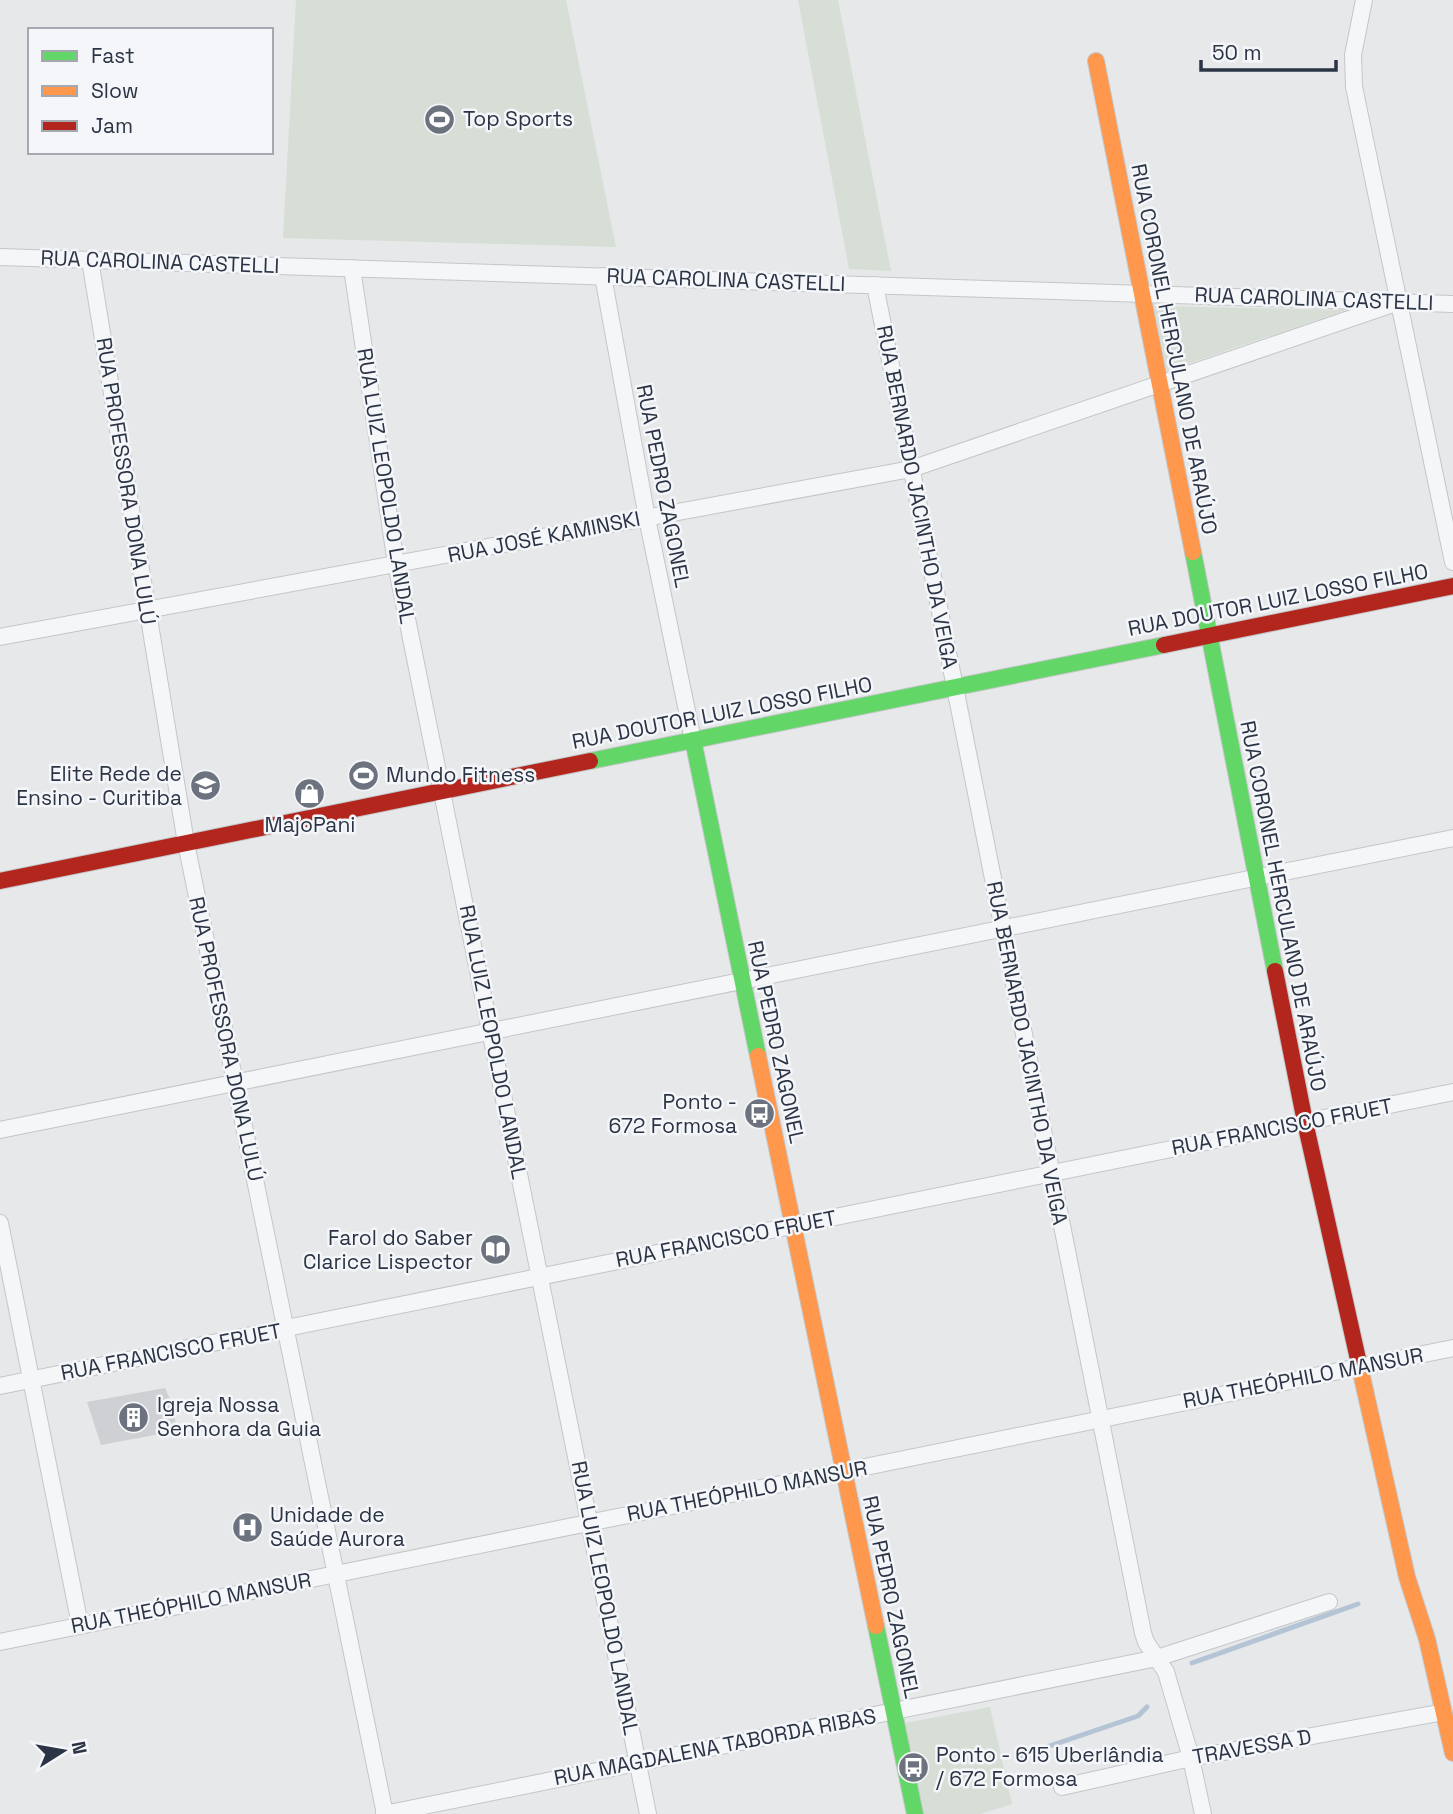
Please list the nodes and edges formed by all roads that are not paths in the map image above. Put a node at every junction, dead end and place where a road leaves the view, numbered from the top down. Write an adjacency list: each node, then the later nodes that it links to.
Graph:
1 (1364, 0): 9 (street)
2 (1096, 61): 8 (street, RUA CORONEL HERCULANO DE ARAÚJO)
3 (0, 257): 4 (street, RUA CAROLINA CASTELLI)
4 (90, 260): 5 (street, RUA CAROLINA CASTELLI); 17 (street, RUA PROFESSORA DONA LULÚ)
5 (352, 268): 6 (street, RUA CAROLINA CASTELLI); 15 (street, RUA LUIZ LEOPOLDO LANDAL)
6 (603, 276): 7 (street, RUA CAROLINA CASTELLI); 13 (street, RUA PEDRO ZAGONEL)
7 (875, 285): 8 (street, RUA CAROLINA CASTELLI); 12 (street, RUA BERNARDO JACINTHO DA VEIGA)
8 (1142, 294): 9 (street, RUA CAROLINA CASTELLI); 11 (street, RUA CORONEL HERCULANO DE ARAÚJO)
9 (1399, 302): 10 (street, RUA CAROLINA CASTELLI); 11 (street, RUA JOSÉ KAMINSKI); 14 (street)
10 (1453, 304)
11 (1160, 384): 12 (street, RUA JOSÉ KAMINSKI); 18 (street, RUA CORONEL HERCULANO DE ARAÚJO)
12 (911, 469): 13 (street, RUA JOSÉ KAMINSKI); 20 (street, RUA BERNARDO JACINTHO DA VEIGA)
13 (647, 518): 15 (street, RUA JOSÉ KAMINSKI); 21 (street, RUA PEDRO ZAGONEL)
14 (1453, 562)
15 (396, 564): 17 (street, RUA JOSÉ KAMINSKI); 22 (street, RUA LUIZ LEOPOLDO LANDAL)
16 (1453, 586): 18 (street, RUA DOUTOR LUIZ LOSSO FILHO)
17 (148, 610): 19 (street, RUA JOSÉ KAMINSKI); 24 (street, RUA PROFESSORA DONA LULÚ)
18 (1209, 636): 20 (street, RUA DOUTOR LUIZ LOSSO FILHO); 25 (street, RUA CORONEL HERCULANO DE ARAÚJO)
19 (0, 637)
20 (954, 687): 21 (street, RUA DOUTOR LUIZ LOSSO FILHO); 27 (street, RUA BERNARDO JACINTHO DA VEIGA)
21 (693, 740): 22 (street, RUA DOUTOR LUIZ LOSSO FILHO); 28 (street, RUA PEDRO ZAGONEL)
22 (442, 791): 24 (street, RUA DOUTOR LUIZ LOSSO FILHO); 29 (street, RUA LUIZ LEOPOLDO LANDAL)
23 (1453, 838): 25 (street)
24 (186, 843): 26 (street, RUA DOUTOR LUIZ LOSSO FILHO); 30 (street, RUA PROFESSORA DONA LULÚ)
25 (1256, 878): 27 (street); 32 (street, RUA CORONEL HERCULANO DE ARAÚJO)
26 (0, 881)
27 (1003, 929): 28 (street); 34 (street, RUA BERNARDO JACINTHO DA VEIGA)
28 (743, 981): 29 (street); 36 (street, RUA PEDRO ZAGONEL)
29 (490, 1032): 30 (street); 37 (street, RUA LUIZ LEOPOLDO LANDAL)
30 (235, 1083): 33 (street); 38 (street, RUA PROFESSORA DONA LULÚ)
31 (1453, 1092): 32 (street, RUA FRANCISCO FRUET)
32 (1304, 1122): 34 (street, RUA FRANCISCO FRUET); 40 (street, RUA CORONEL HERCULANO DE ARAÚJO)
33 (0, 1130)
34 (1051, 1173): 36 (street, RUA FRANCISCO FRUET); 43 (street, RUA BERNARDO JACINTHO DA VEIGA)
35 (0, 1223): 41 (street)
36 (793, 1226): 37 (street, RUA FRANCISCO FRUET); 44 (street, RUA PEDRO ZAGONEL)
37 (540, 1277): 38 (street, RUA FRANCISCO FRUET); 45 (street, RUA LUIZ LEOPOLDO LANDAL)
38 (286, 1329): 41 (street, RUA FRANCISCO FRUET); 46 (street, RUA PROFESSORA DONA LULÚ)
39 (1453, 1348): 40 (street, RUA THEÓPHILO MANSUR)
40 (1359, 1367): 43 (street, RUA THEÓPHILO MANSUR); 52 (street, RUA CORONEL HERCULANO DE ARAÚJO)
41 (31, 1380): 42 (street, RUA FRANCISCO FRUET); 48 (street)
42 (0, 1387)
43 (1100, 1419): 44 (street, RUA THEÓPHILO MANSUR); 50 (street, RUA BERNARDO JACINTHO DA VEIGA)
44 (844, 1471): 45 (street, RUA THEÓPHILO MANSUR); 51 (street, RUA PEDRO ZAGONEL)
45 (589, 1522): 46 (street, RUA THEÓPHILO MANSUR); 55 (street, RUA LUIZ LEOPOLDO LANDAL)
46 (336, 1574): 48 (street, RUA THEÓPHILO MANSUR); 57 (street, RUA PROFESSORA DONA LULÚ)
47 (1329, 1602): 50 (street, RUA MAGDALENA TABORDA RIBAS)
48 (80, 1625): 49 (street, RUA THEÓPHILO MANSUR)
49 (0, 1642)
50 (1157, 1658): 51 (street, RUA MAGDALENA TABORDA RIBAS); 54 (street, RUA BERNARDO JACINTHO DA VEIGA)
51 (893, 1711): 55 (street, RUA MAGDALENA TABORDA RIBAS); 59 (street, RUA PEDRO ZAGONEL)
52 (1444, 1712): 53 (street, RUA CORONEL HERCULANO DE ARAÚJO); 54 (street, TRAVESSA D)
53 (1453, 1753)
54 (1191, 1758): 56 (street, TRAVESSA D); 60 (street, RUA BERNARDO JACINTHO DA VEIGA)
55 (638, 1763): 57 (street, RUA MAGDALENA TABORDA RIBAS); 58 (street, RUA LUIZ LEOPOLDO LANDAL)
56 (1062, 1787)
57 (384, 1814)
58 (648, 1814)
59 (915, 1814)
60 (1203, 1814)

